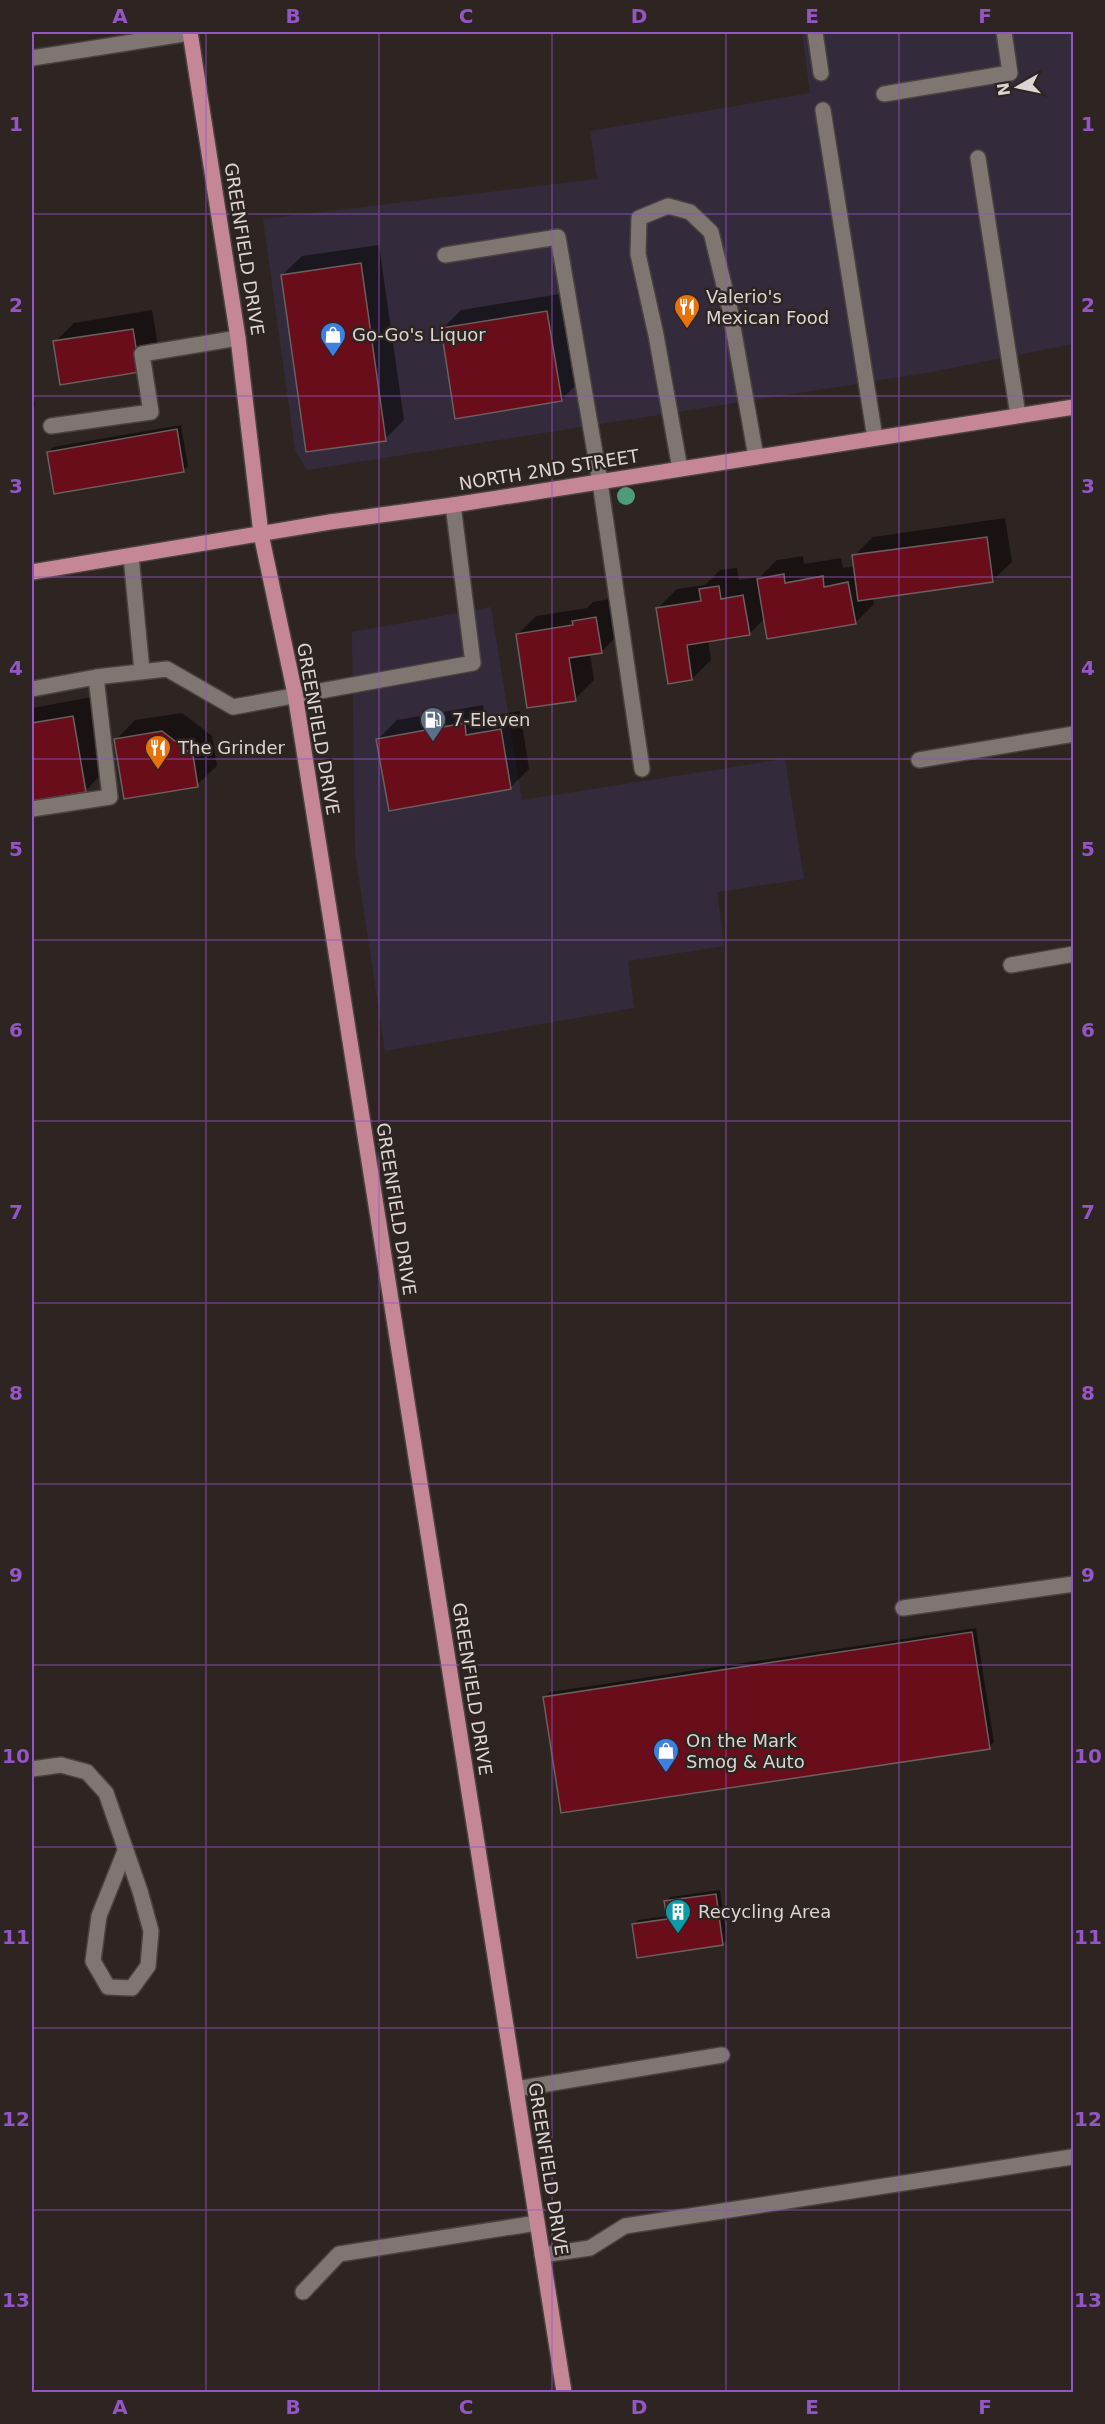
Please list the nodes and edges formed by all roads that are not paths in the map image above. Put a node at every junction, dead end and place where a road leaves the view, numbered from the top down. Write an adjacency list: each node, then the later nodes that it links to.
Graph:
1 (190, 32): 4 (street); 10 (main road, GREENFIELD DRIVE)
2 (815, 32): 5 (street)
3 (1004, 32): 6 (street)
4 (32, 58)
5 (821, 73)
6 (884, 94)
7 (823, 110): 14 (street)
8 (978, 158): 12 (street)
9 (445, 255): 17 (street)
10 (238, 338): 13 (street); 19 (main road, GREENFIELD DRIVE)
11 (1074, 407): 12 (main road, NORTH 2ND STREET)
12 (1018, 415): 14 (main road, NORTH 2ND STREET)
13 (51, 426)
14 (875, 438): 15 (main road, NORTH 2ND STREET)
15 (756, 457): 16 (main road, NORTH 2ND STREET); 16 (street)
16 (680, 469): 17 (main road, NORTH 2ND STREET)
17 (600, 482): 18 (main road, NORTH 2ND STREET); 28 (street)
18 (453, 505): 19 (main road, NORTH 2ND STREET); 25 (street)
19 (261, 534): 20 (main road, NORTH 2ND STREET); 25 (main road, GREENFIELD DRIVE)
20 (131, 556): 21 (main road, NORTH 2ND STREET); 22 (street)
21 (32, 572)
22 (142, 670): 23 (street); 25 (street)
23 (96, 677): 24 (street); 29 (street)
24 (32, 689)
25 (295, 694): 37 (main road, GREENFIELD DRIVE)
26 (1074, 734): 27 (street)
27 (919, 760)
28 (642, 769)
29 (32, 809)
30 (1074, 954): 31 (street)
31 (1011, 965)
32 (1074, 1584): 33 (street)
33 (903, 1608)
34 (32, 1769): 35 (street)
35 (125, 1851): 35 (street)
36 (722, 2055): 37 (street)
37 (516, 2089): 39 (main road, GREENFIELD DRIVE)
38 (1072, 2157): 40 (street)
39 (537, 2223): 40 (main road, GREENFIELD DRIVE); 41 (street)
40 (542, 2255): 42 (main road, GREENFIELD DRIVE)
41 (303, 2292)
42 (564, 2392)

